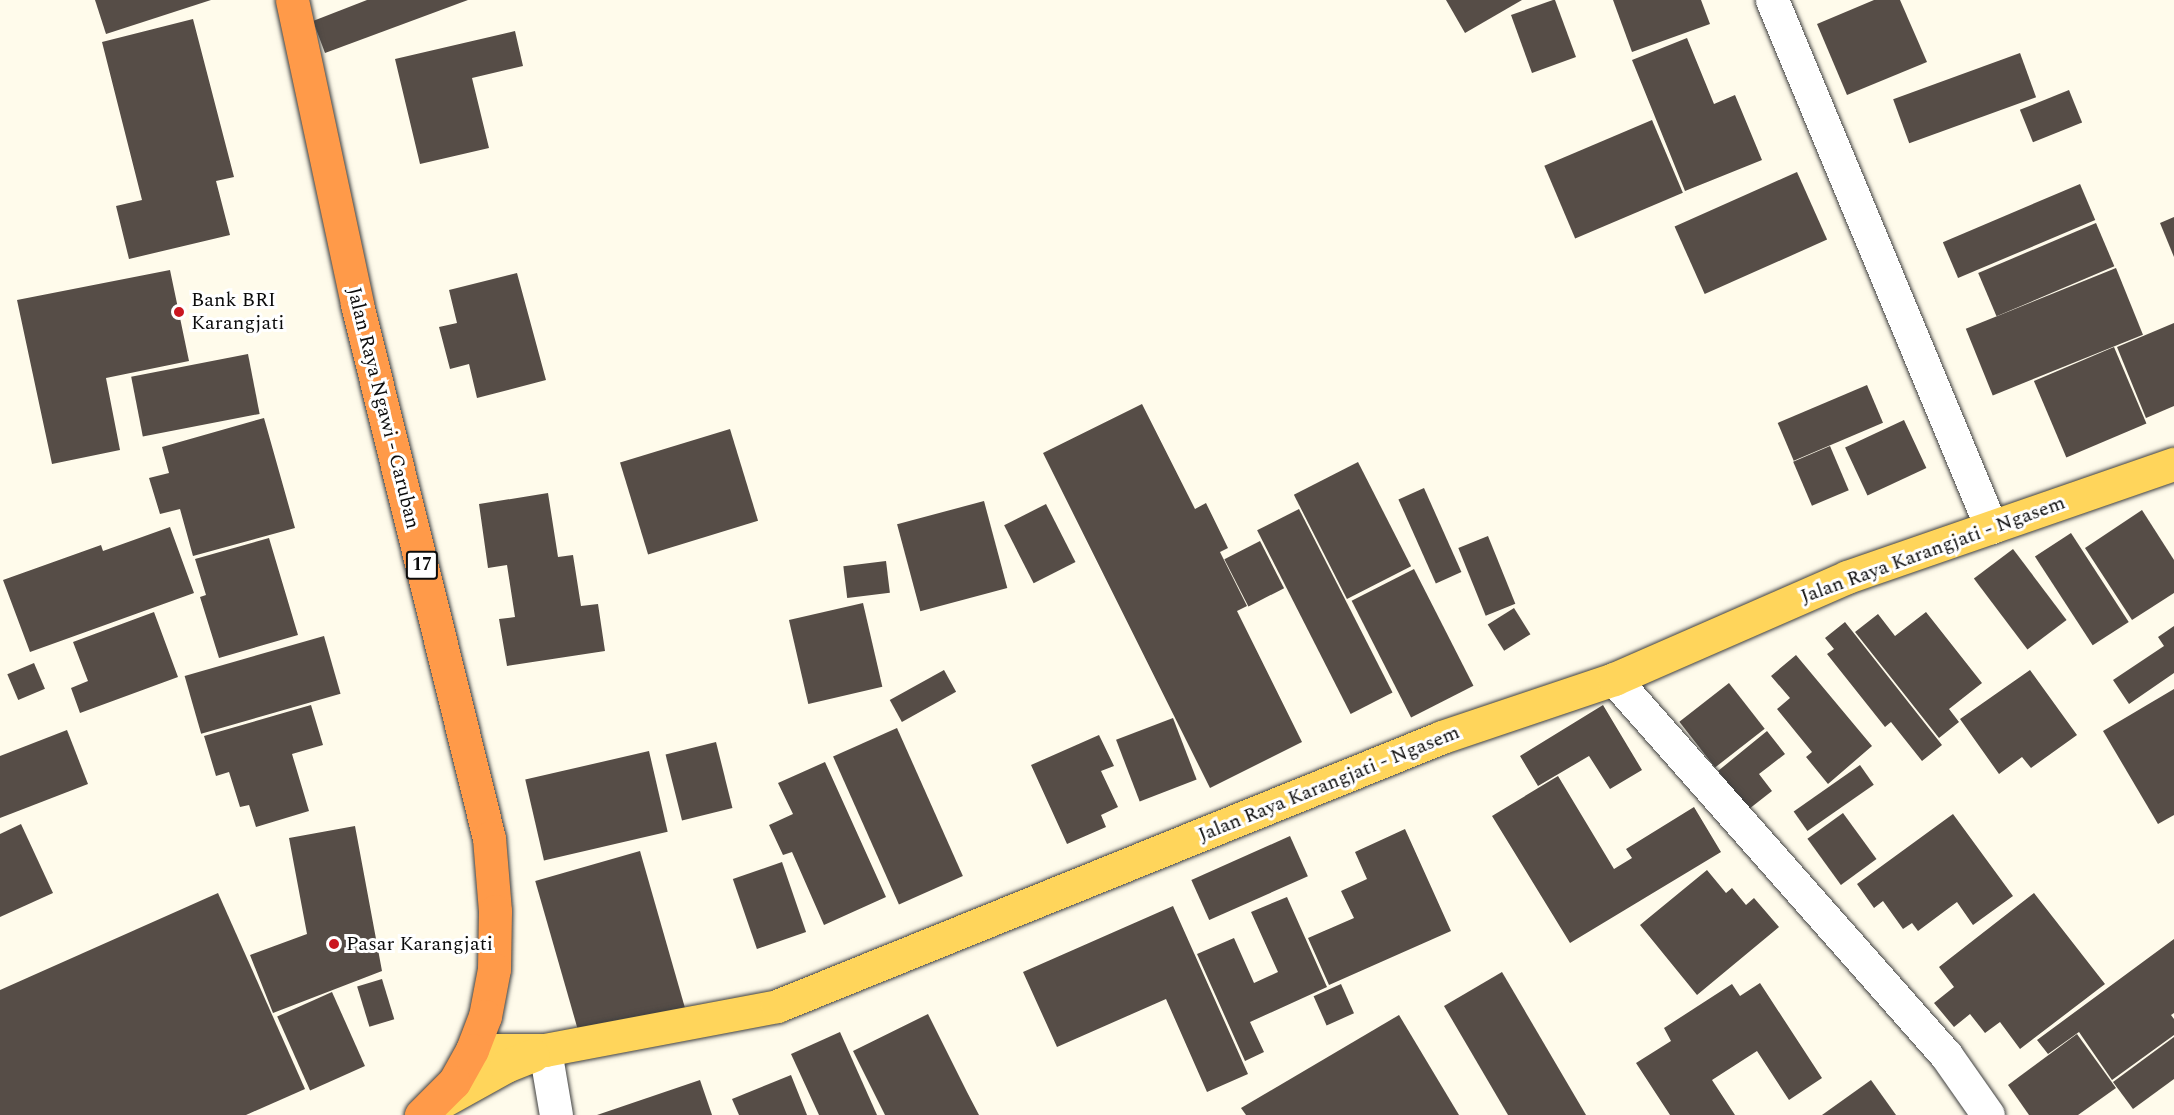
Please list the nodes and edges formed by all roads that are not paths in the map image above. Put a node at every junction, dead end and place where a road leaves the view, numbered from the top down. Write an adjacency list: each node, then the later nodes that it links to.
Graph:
1 (292, 0): 6 (highway, Jalan Raya Ngawi - Caruban / 17)
2 (1772, 0): 4 (street)
3 (2174, 464): 4 (main road, Jalan Raya Karangjati - Ngasem)
4 (1991, 527): 5 (main road, Jalan Raya Karangjati - Ngasem)
5 (1614, 679): 7 (main road, Jalan Raya Karangjati - Ngasem); 10 (street)
6 (472, 1050): 7 (main road, Jalan Raya Karangjati - Ngasem); 8 (highway, Jalan Raya Ngawi - Caruban / 17)
7 (545, 1050): 8 (main road); 9 (street)
8 (423, 1113)
9 (556, 1115)
10 (1988, 1115)

